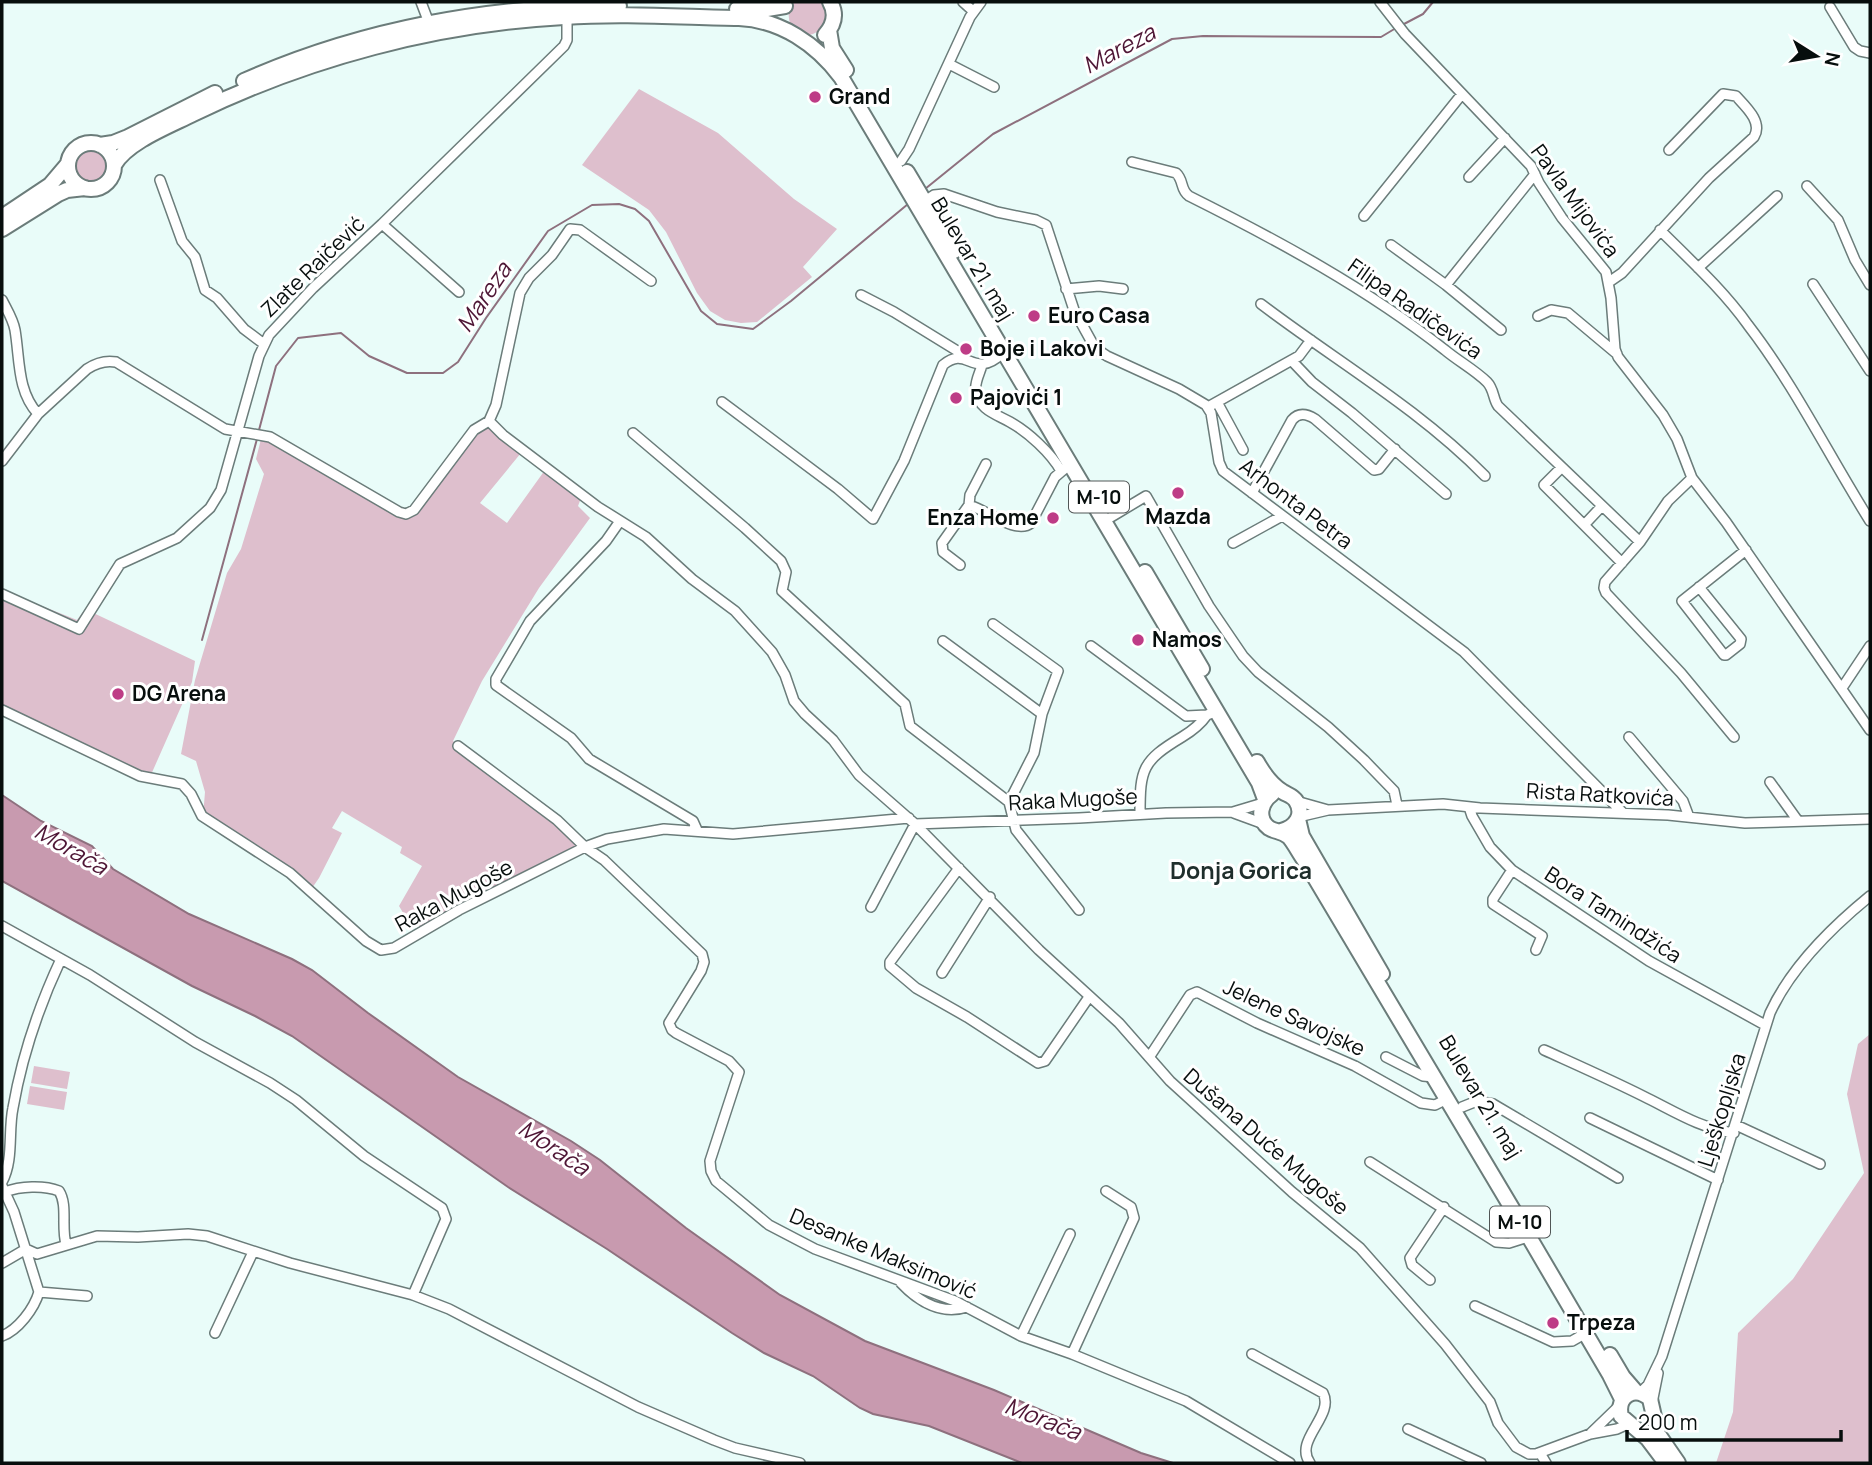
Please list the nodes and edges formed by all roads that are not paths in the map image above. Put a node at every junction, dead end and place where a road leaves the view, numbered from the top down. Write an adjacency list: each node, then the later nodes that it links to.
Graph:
1 (421, 2): 13 (street)
2 (753, 2): 10 (main road)
3 (830, 2): 14 (main road, M-10)
4 (963, 2): 11 (street)
5 (981, 2): 11 (street)
6 (1380, 2): 19 (street, Pavla Mijovića)
7 (598, 4): 10 (main road); 13 (main road)
8 (786, 4): 10 (main road); 15 (main road)
9 (1830, 8): 16 (street)
10 (738, 9)
11 (973, 11): 17 (street)
12 (567, 16): 15 (main road, Bulevar 21. maj); 26 (main road, Bulevar 21. maj); 36 (street, Zlate Raičević)
13 (429, 23): 21 (main road)
14 (829, 30): 15 (main road); 23 (main road, Bulevar 21. maj / M-10)
15 (796, 37): 56 (main road, Bulevar 21. maj / M-10)
16 (1870, 53)
17 (949, 64): 18 (street); 23 (street)
18 (994, 88)
19 (1462, 94): 20 (street, Pavla Mijovića); 34 (street)
20 (1505, 138): 27 (street, Pavla Mijovića); 28 (street)
21 (100, 145): 25 (main road); 26 (main road)
22 (1669, 150): 38 (street)
23 (901, 161): 33 (main road, Bulevar 21. maj / M-10)
24 (1132, 162): 73 (street, Filipa Radičevića)
25 (68, 165): 31 (main road); 35 (main road)
26 (114, 165): 31 (main road)
27 (1535, 174): 42 (street, Pavla Mijovića); 44 (street)
28 (1469, 177)
29 (160, 180): 55 (street)
30 (1807, 186): 45 (street)
31 (85, 188): 37 (main road)
32 (1777, 196): 40 (street)
33 (925, 201): 46 (street); 81 (main road, Bulevar 21. maj / M-10)
34 (1364, 216)
35 (2, 217)
36 (382, 224): 48 (street); 55 (street, Zlate Raičević)
37 (2, 229)
38 (1660, 230): 40 (street); 42 (street)
39 (1391, 245): 44 (street)
40 (1698, 268): 83 (street)
41 (650, 281): 65 (street)
42 (1609, 282): 57 (street, Pavla Mijovića)
43 (1813, 284): 61 (street)
44 (1446, 285): 53 (street)
45 (1870, 285)
46 (1066, 289): 47 (street); 63 (street)
47 (1123, 289)
48 (459, 292)
49 (862, 295): 58 (street)
50 (2, 300): 64 (street)
51 (1261, 304): 54 (street)
52 (1538, 316): 57 (street)
53 (1501, 330)
54 (1311, 340): 59 (street); 74 (street)
55 (264, 344): 66 (street, Zlate Raičević)
56 (1003, 353): 60 (street); 72 (main road, Bulevar 21. maj / M-10)
57 (1617, 354): 75 (street)
58 (962, 358): 60 (street); 62 (street)
59 (1292, 361): 63 (street); 68 (street)
60 (982, 365): 72 (street)
61 (1870, 371)
62 (722, 402)
63 (1213, 405): 69 (street); 76 (street, Arhonta Petra)
64 (38, 414): 66 (street); 70 (street)
65 (489, 421): 66 (street); 82 (street, Dušana Duće Mugoše)
66 (238, 431): 91 (street, Zlate Raičević)
67 (633, 433): 107 (street)
68 (1395, 449): 76 (street); 77 (street)
69 (1243, 450)
70 (2, 461)
71 (986, 464): 78 (street)
72 (1065, 468): 78 (street); 98 (main road, Bulevar 21. maj / M-10)
73 (1561, 468): 79 (street, Filipa Radičevića); 84 (street)
74 (1485, 476)
75 (1692, 478): 85 (street); 87 (street)
76 (1252, 493): 80 (street, Arhonta Petra)
77 (1446, 494)
78 (968, 505): 89 (street)
79 (1602, 506): 84 (street); 85 (street, Filipa Radičevića)
80 (1282, 516): 86 (street); 112 (street, Arhonta Petra)
81 (1111, 517): 105 (main road, Bulevar 21. maj / M-10); 108 (street)
82 (620, 521): 117 (street, Dušana Duće Mugoše); 121 (street)
83 (1870, 521)
84 (1585, 524): 88 (street)
85 (1640, 542): 88 (street)
86 (1233, 543)
87 (1746, 550): 90 (street); 96 (street)
88 (1622, 563): 102 (street)
89 (960, 565)
90 (1699, 587): 90 (street)
91 (2, 594)
92 (993, 624): 99 (street)
93 (943, 641): 99 (street)
94 (1091, 646): 98 (street)
95 (1870, 646): 96 (street)
96 (1842, 688): 100 (street)
97 (2, 710): 123 (street, Raka Mugoše)
98 (1212, 713): 106 (main road, Bulevar 21. maj / M-10); 113 (street)
99 (1042, 714): 107 (street)
100 (1870, 730)
101 (1629, 737): 114 (street)
102 (1734, 737)
103 (458, 746): 123 (street)
104 (1770, 782): 119 (street)
105 (1290, 797): 106 (main road); 110 (street, Rista Ratkovića); 115 (main road, Bulevar 21. maj / M-10)
106 (1264, 801): 111 (street, Raka Mugoše); 120 (main road, Bulevar 21. maj / M-10)
107 (1009, 802): 118 (street)
108 (1397, 805): 109 (street, Rista Ratkovića); 110 (street, Rista Ratkovića)
109 (1469, 807): 112 (street, Rista Ratkovića); 125 (street, Bora Tamindžića)
110 (1328, 810): 115 (street, Rista Ratkovića)
111 (1233, 812): 113 (street, Raka Mugoše); 120 (street, Raka Mugoše)
112 (1623, 813): 114 (street, Rista Ratkovića)
113 (1140, 814): 118 (street, Raka Mugoše)
114 (1689, 817): 119 (street, Rista Ratkovića)
115 (1298, 818): 122 (main road); 141 (main road, Bulevar 21. maj / M-10)
116 (1870, 820): 119 (street, Rista Ratkovića)
117 (912, 821): 118 (street, Raka Mugoše); 121 (street, Raka Mugoše); 124 (street, Dušana Duće Mugoše); 128 (street)
118 (1012, 821): 129 (street)
119 (1798, 821)
120 (1265, 824): 122 (main road, Bulevar 21. maj / M-10)
121 (697, 830): 123 (street, Raka Mugoše)
122 (1281, 831): 139 (main road, Bulevar 21. maj / M-10)
123 (585, 847): 165 (street, Desanke Maksimović)
124 (959, 868): 127 (street, Dušana Duće Mugoše); 134 (street)
125 (1512, 870): 131 (street); 135 (street, Bora Tamindžića)
126 (1870, 896): 135 (street, Lješkopljska)
127 (990, 897): 133 (street); 134 (street, Dušana Duće Mugoše)
128 (871, 907)
129 (1079, 910)
130 (2, 926): 132 (street)
131 (1536, 950)
132 (61, 959): 148 (street); 159 (street)
133 (942, 973)
134 (1090, 997): 137 (street, Dušana Duće Mugoše)
135 (1765, 1025): 143 (street, Lješkopljska)
136 (1544, 1050): 143 (street)
137 (1150, 1056): 140 (street, Jelene Savojske); 175 (street, Dušana Duće Mugoše)
138 (1385, 1057): 139 (street)
139 (1434, 1077): 140 (main road, Bulevar 21. maj / M-10)
140 (1447, 1099): 152 (main road, Bulevar 21. maj / M-10)
141 (1462, 1107): 146 (street); 169 (main road, Bulevar 21. maj / M-10)
142 (1590, 1118): 147 (street)
143 (1735, 1129): 145 (street); 147 (street, Lješkopljska)
144 (1370, 1163): 150 (street)
145 (1820, 1164)
146 (1618, 1178)
147 (1718, 1181): 168 (street, Lješkopljska)
148 (3, 1187): 153 (street); 154 (street)
149 (1106, 1191): 166 (street)
150 (1444, 1207): 152 (street); 157 (street)
151 (1070, 1234): 165 (street)
152 (1528, 1237): 163 (main road, Bulevar 21. maj / M-10)
153 (66, 1244): 154 (street); 155 (street)
154 (26, 1249): 156 (street); 158 (street)
155 (253, 1252): 159 (street); 162 (street)
156 (2, 1264)
157 (1430, 1280)
158 (39, 1292): 160 (street); 164 (street)
159 (413, 1295): 176 (street)
160 (87, 1296)
161 (1475, 1306): 163 (street)
162 (215, 1333)
163 (1586, 1333): 170 (main road, Bulevar 21. maj / M-10)
164 (2, 1336)
165 (1021, 1336): 166 (street, Desanke Maksimović)
166 (1072, 1353): 177 (street, Desanke Maksimović)
167 (1252, 1354): 178 (street)
168 (1659, 1365): 169 (street, Lješkopljska); 171 (street, Lješkopljska)
169 (1639, 1392): 170 (main road); 171 (main road, Bulevar 21. maj / M-10)
170 (1621, 1402): 172 (main road, Bulevar 21. maj / M-10); 174 (street)
171 (1652, 1409): 172 (main road); 182 (main road, Bulevar 21. maj / M-10)
172 (1631, 1425): 174 (street); 181 (main road, Bulevar 21. maj / M-10)
173 (1408, 1429): 179 (street)
174 (1590, 1434): 175 (street)
175 (1540, 1453): 180 (street)
176 (800, 1463)
177 (1290, 1463)
178 (1310, 1463)
179 (1480, 1463)
180 (1546, 1463)
181 (1666, 1463)
182 (1678, 1463)

